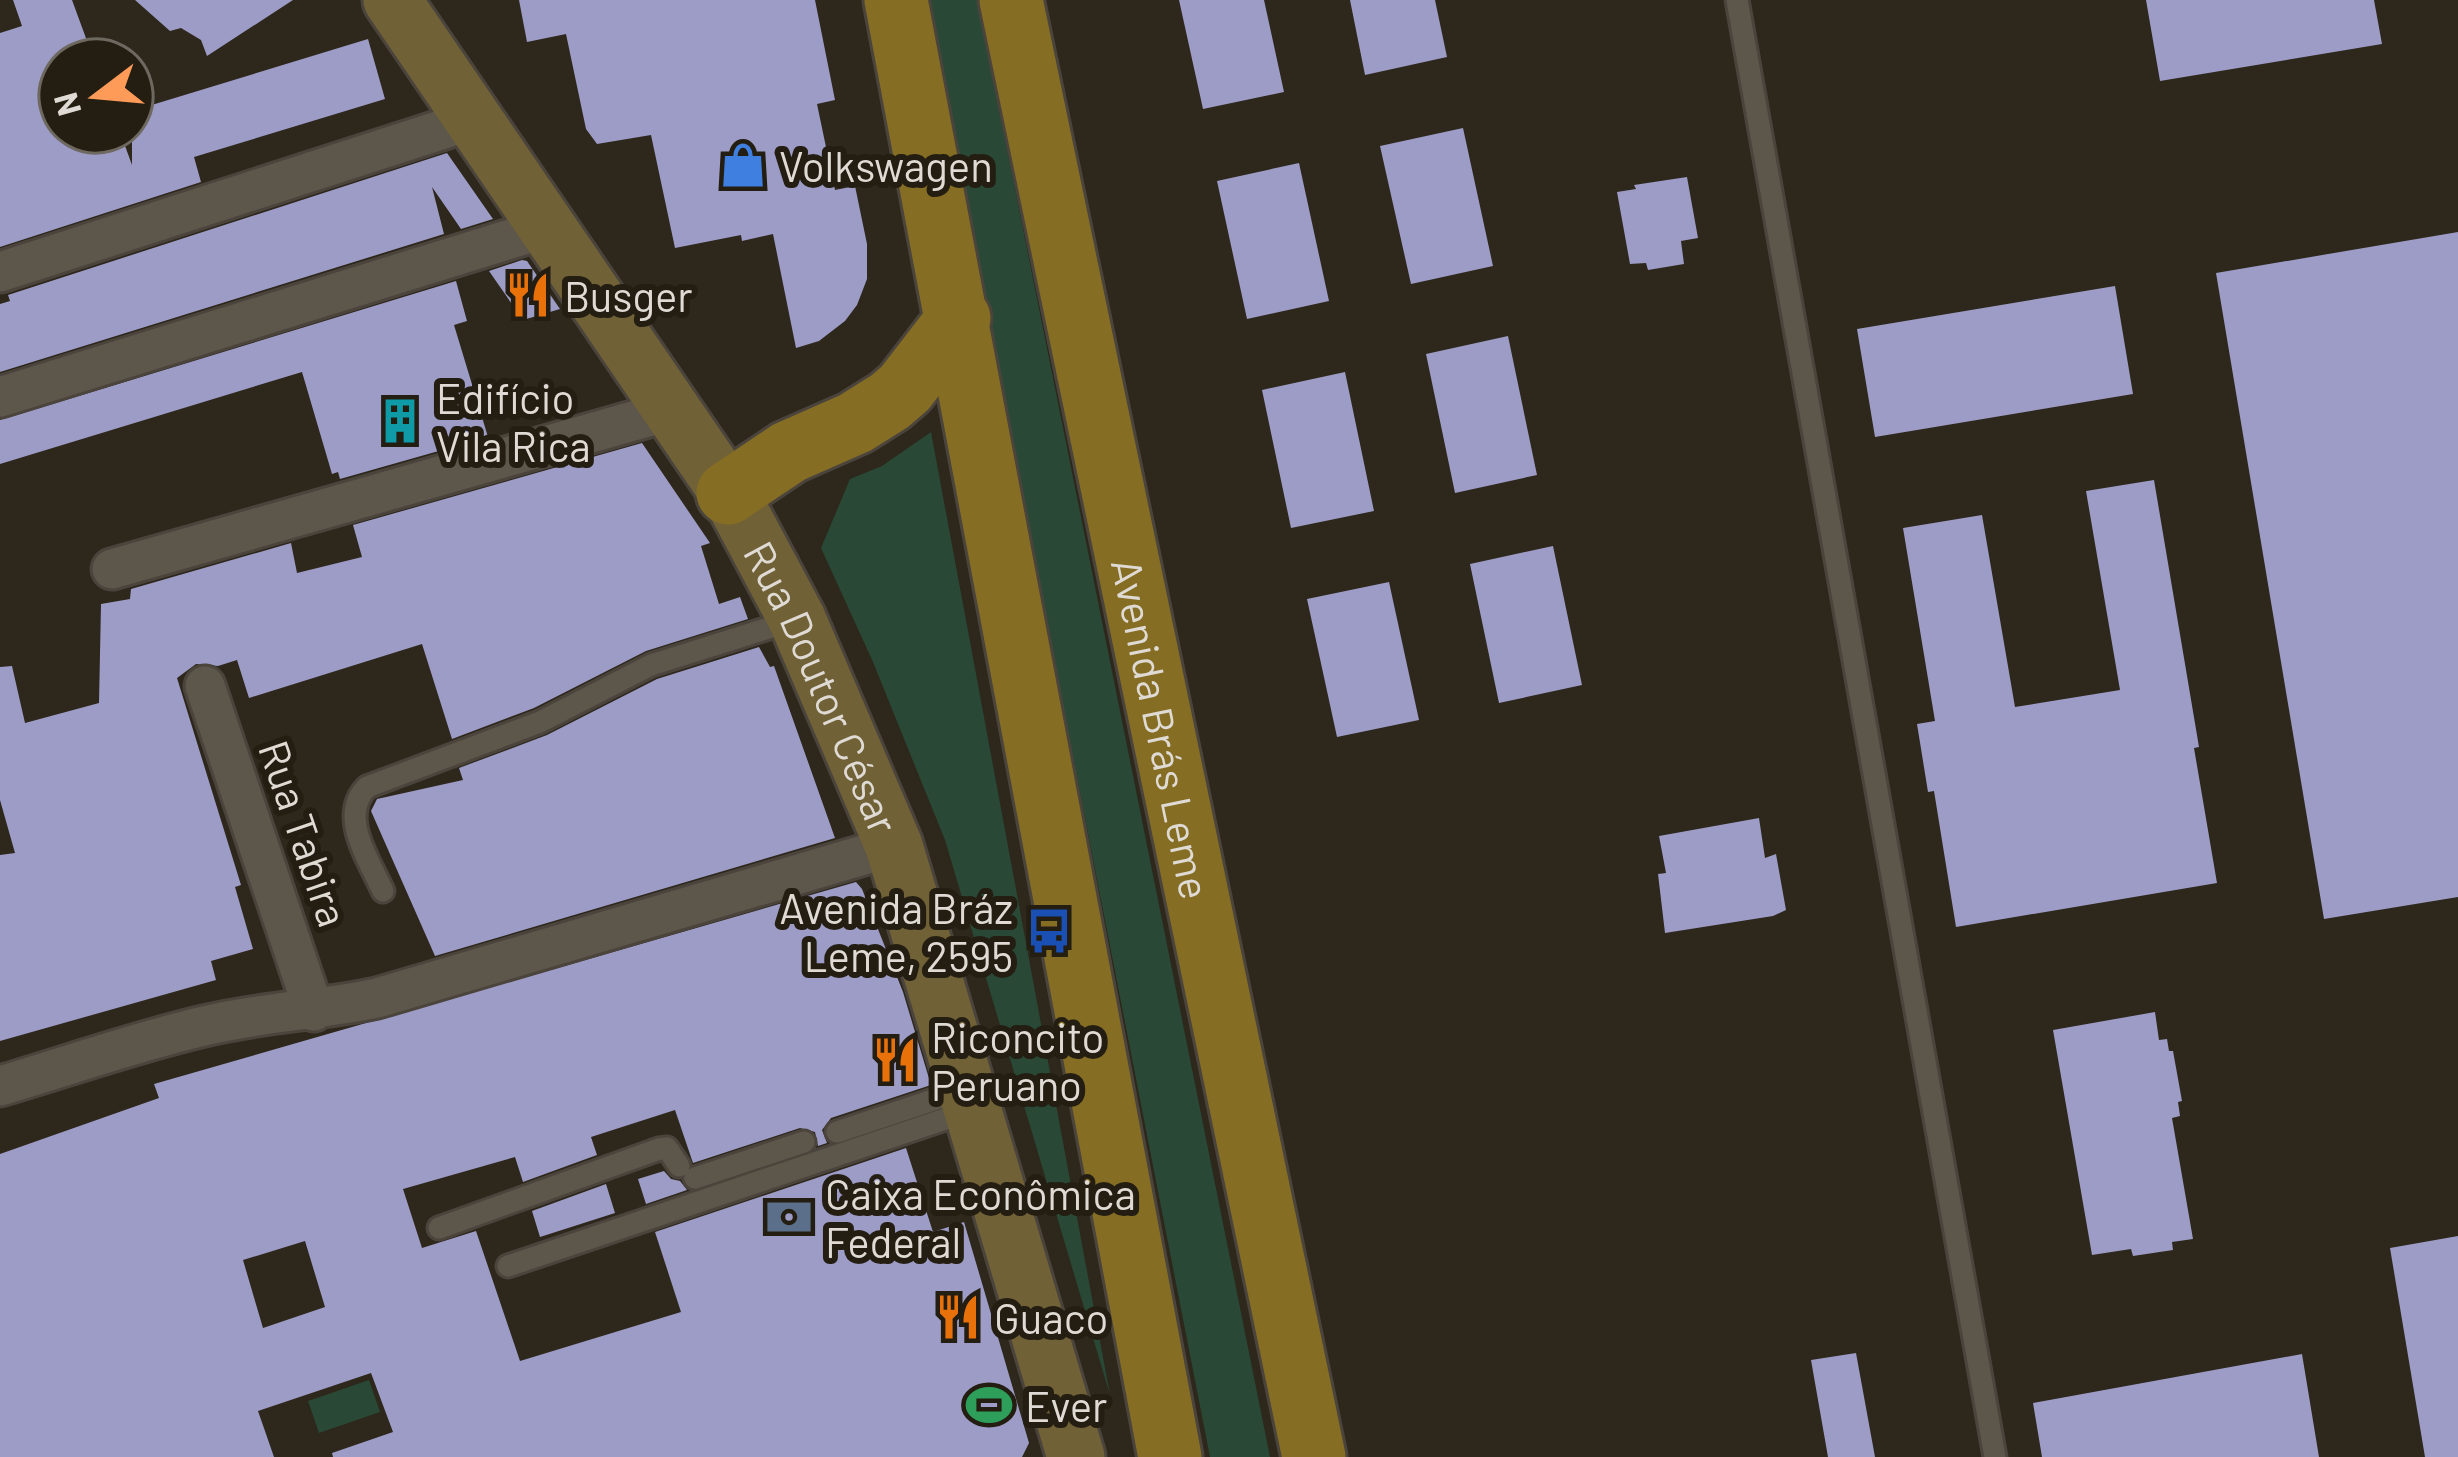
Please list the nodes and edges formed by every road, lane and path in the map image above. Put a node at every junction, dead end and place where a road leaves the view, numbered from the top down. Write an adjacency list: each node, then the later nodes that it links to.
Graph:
1 (392, 0): 5 (street, Rua Doutor César)
2 (896, 0): 8 (main road)
3 (1011, 0): 26 (main road, Avenida Brás Leme)
4 (1737, 0): 27 (lane)
5 (476, 119): 6 (street, Rua Doutor César); 7 (street)
6 (549, 227): 9 (street); 10 (street, Rua Doutor César)
7 (0, 272)
8 (959, 318): 11 (main road); 25 (main road)
9 (0, 397)
10 (672, 410): 11 (street, Rua Doutor César); 12 (street)
11 (728, 493): 13 (street, Rua Doutor César)
12 (112, 568)
13 (797, 619): 15 (street, Rua Doutor César); 16 (lane)
14 (206, 686): 17 (street, Rua Tabira)
15 (894, 846): 17 (street); 19 (street, Rua Doutor César)
16 (383, 891)
17 (314, 1011): 18 (street)
18 (0, 1086)
19 (969, 1099): 20 (lane); 23 (lane); 24 (street, Rua Doutor César)
20 (837, 1132)
21 (804, 1142): 22 (lane)
22 (440, 1228)
23 (508, 1266)
24 (1076, 1457)
25 (1170, 1457)
26 (1314, 1457)
27 (1995, 1457)

